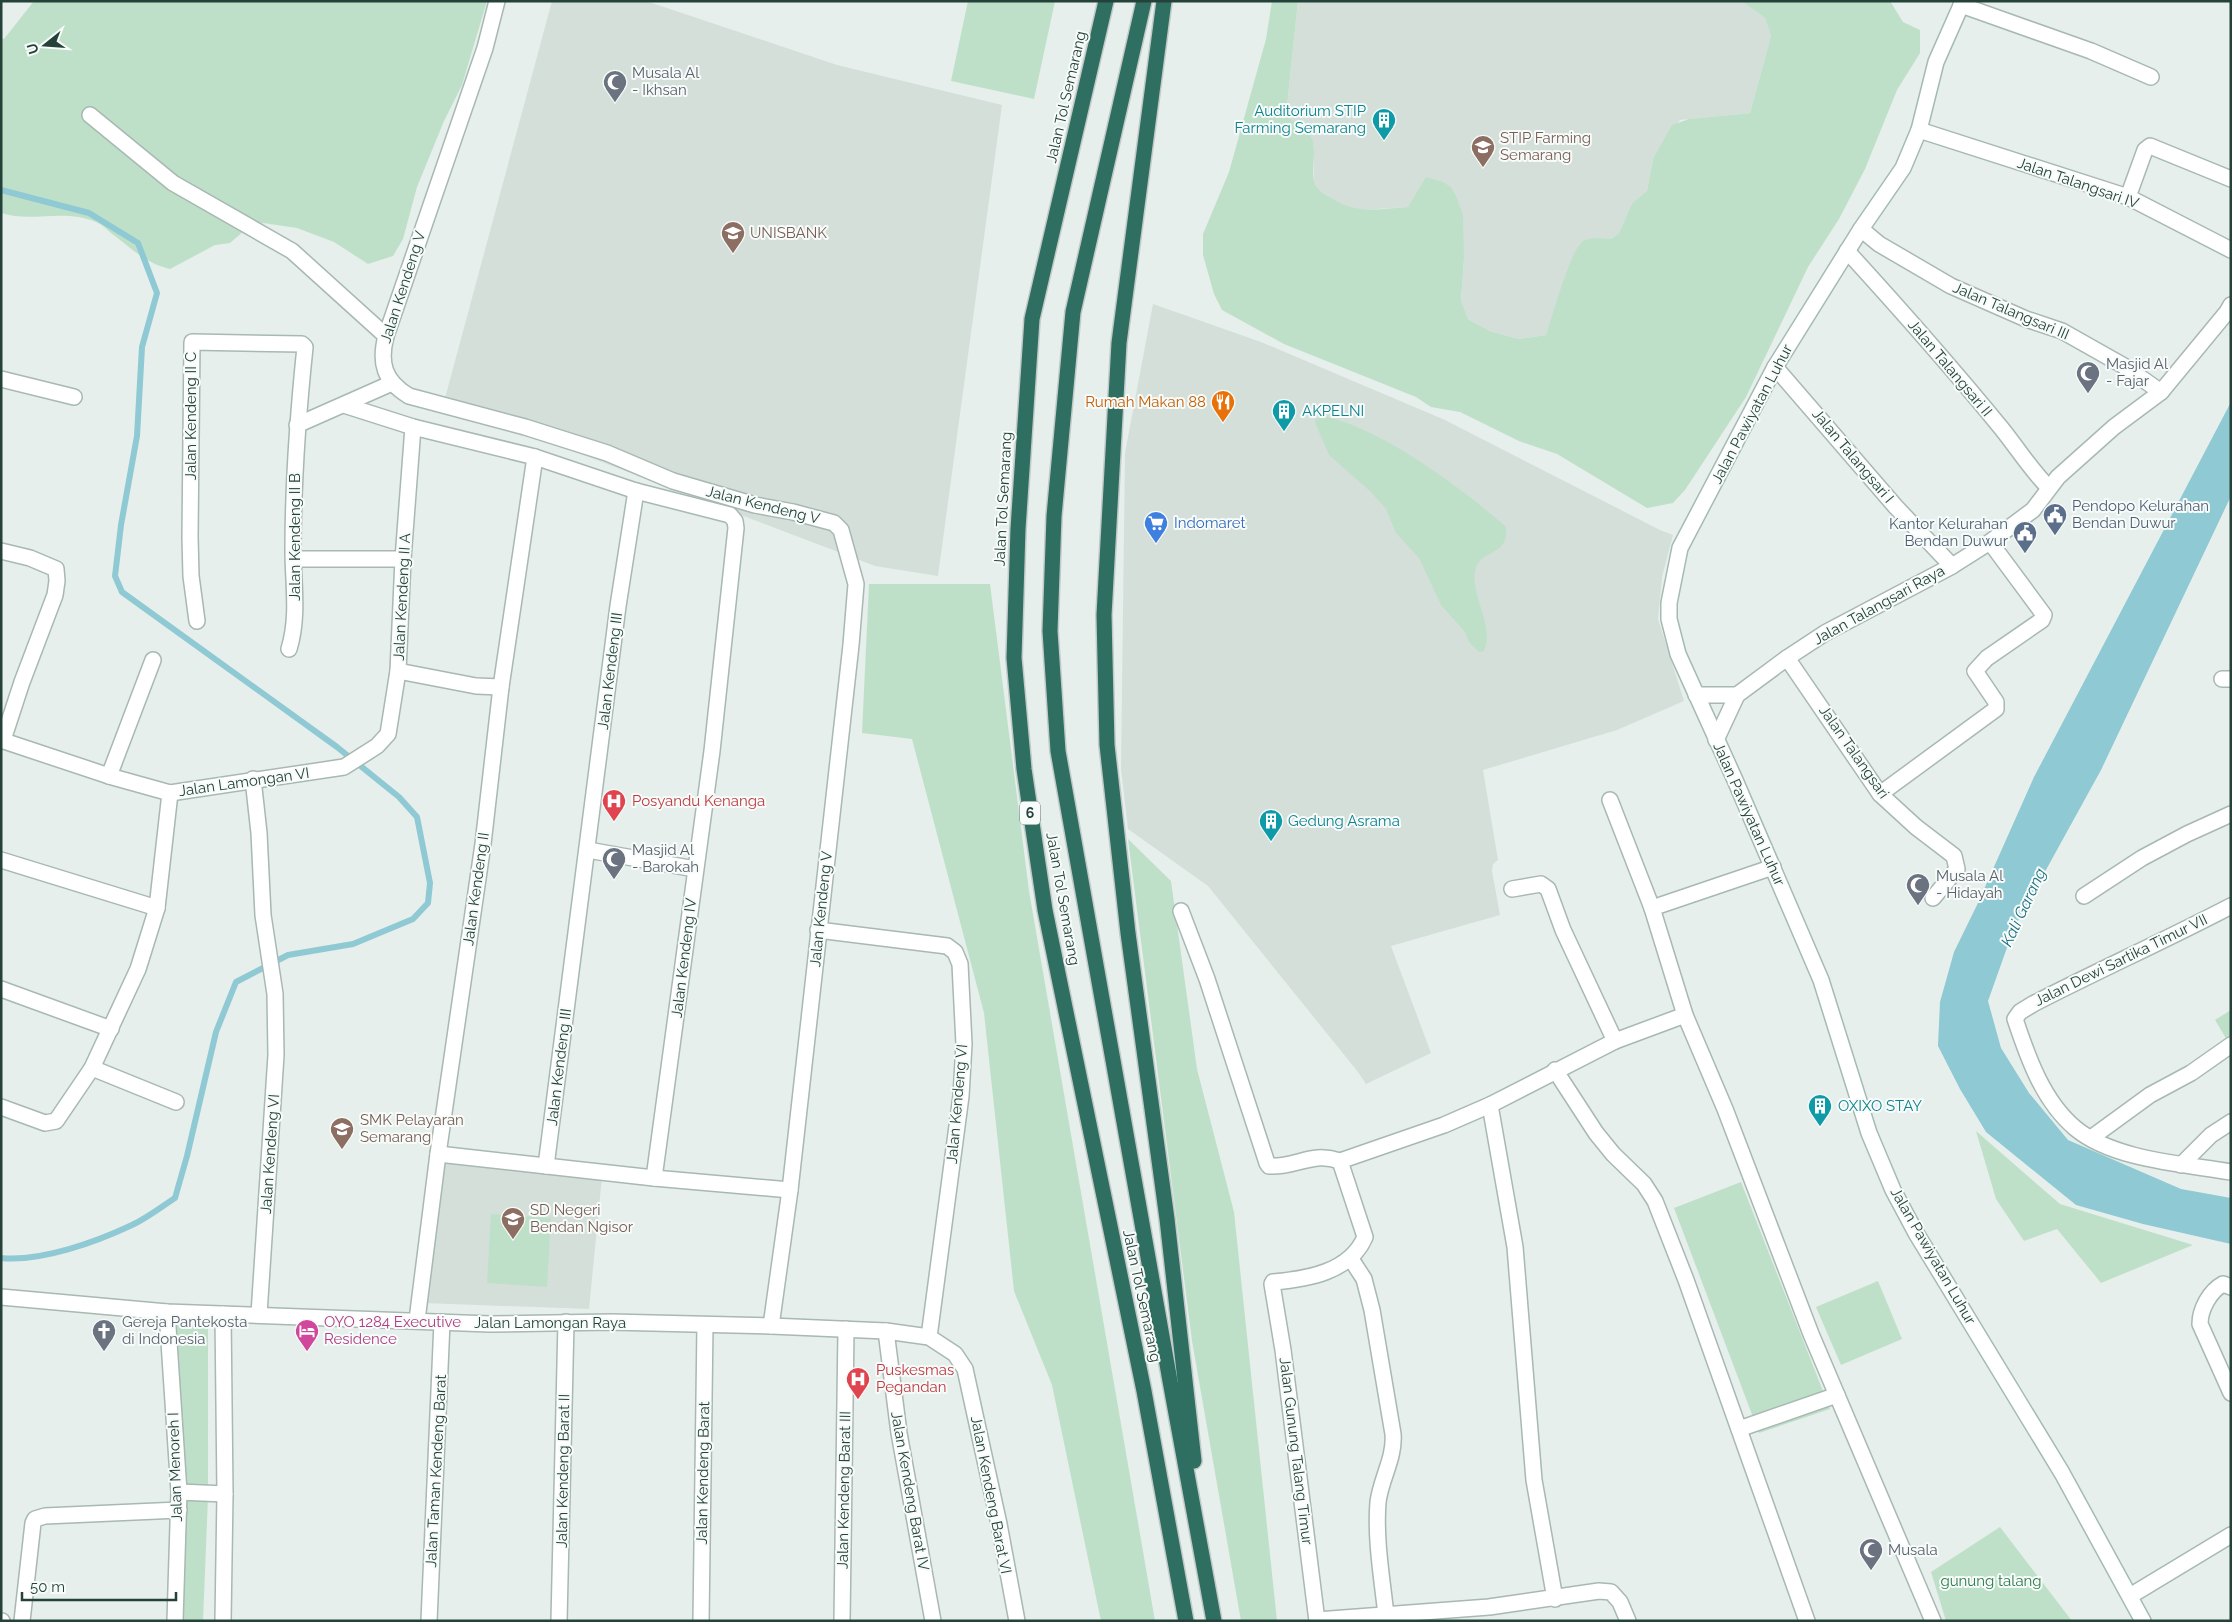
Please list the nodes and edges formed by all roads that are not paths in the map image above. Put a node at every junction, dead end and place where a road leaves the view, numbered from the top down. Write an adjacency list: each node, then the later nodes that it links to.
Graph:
1 (497, 1): 14 (street, Jalan Kendeng V)
2 (1106, 1): 115 (highway, Jalan Tol Semarang / 6)
3 (1144, 1): 101 (highway, Jalan Tol Semarang)
4 (1164, 1): 101 (highway)
5 (1962, 3): 6 (street); 8 (street, Jalan Pawiyatan Luhur)
6 (2151, 76)
7 (90, 116): 14 (street)
8 (1919, 130): 10 (street, Jalan Talangsari IV); 11 (street, Jalan Pawiyatan Luhur)
9 (2231, 179): 10 (street)
10 (2128, 197): 12 (street, Jalan Talangsari IV)
11 (1853, 241): 15 (street, Jalan Pawiyatan Luhur); 18 (street, Jalan Talangsari III); 24 (street, Jalan Talangsari II)
12 (2231, 250)
13 (2231, 305): 18 (street, Jalan Talangsari Raya)
14 (386, 336): 17 (street, Jalan Kendeng V)
15 (1775, 367): 30 (street, Jalan Talangsari I); 38 (street, Jalan Pawiyatan Luhur)
16 (1, 379): 19 (street)
17 (392, 383): 20 (street); 59 (street, Jalan Kendeng V)
18 (2161, 392): 24 (street, Jalan Talangsari Raya)
19 (74, 397)
20 (344, 405): 21 (street); 22 (street)
21 (297, 425): 28 (street, Jalan Kendeng II B); 31 (street, Jalan Kendeng II C)
22 (413, 427): 23 (street); 29 (street, Jalan Kendeng II A)
23 (535, 457): 25 (street); 36 (street, Jalan Kendeng II)
24 (2054, 482): 26 (street, Jalan Talangsari Raya)
25 (636, 491): 48 (street, Jalan Kendeng III); 51 (street, Jalan Kendeng IV)
26 (1990, 542): 30 (street, Jalan Talangsari Raya); 45 (street)
27 (1, 551): 39 (street)
28 (294, 558): 29 (street); 32 (street, Jalan Kendeng II B)
29 (402, 560): 35 (street, Jalan Kendeng II A)
30 (1952, 566): 33 (street, Jalan Talangsari Raya)
31 (197, 621)
32 (289, 649)
33 (1787, 658): 37 (street, Jalan Talangsari Raya); 45 (street, Jalan Talangsari)
34 (153, 660): 42 (street)
35 (398, 671): 36 (street); 41 (street, Jalan Kendeng II A)
36 (501, 687): 72 (street, Jalan Kendeng II)
37 (1737, 694): 38 (street); 40 (street, Jalan Talangsari Raya)
38 (1696, 695): 40 (street, Jalan Pawiyatan Luhur)
39 (2, 740): 42 (street, Jalan Lamongan VI)
40 (1716, 740): 50 (street, Jalan Pawiyatan Luhur)
41 (344, 767): 43 (street, Jalan Lamongan VI)
42 (109, 776): 44 (street, Jalan Lamongan VI)
43 (253, 779): 44 (street, Jalan Lamongan VI); 84 (street, Jalan Kendeng VI)
44 (170, 793): 56 (street)
45 (1880, 794): 54 (street, Jalan Talangsari)
46 (1610, 800): 57 (street)
47 (2231, 814): 53 (street)
48 (588, 850): 51 (street); 75 (street, Jalan Kendeng III)
49 (1, 860): 56 (street)
50 (1772, 867): 57 (street); 102 (street, Jalan Pawiyatan Luhur)
51 (695, 869): 77 (street, Jalan Kendeng IV)
52 (1512, 889): 63 (street)
53 (2084, 896)
54 (1933, 898)
55 (2231, 906): 71 (street, Jalan Dewi Sartika Timur VII)
56 (158, 908): 62 (street)
57 (1652, 908): 61 (street)
58 (1181, 911): 73 (street)
59 (818, 930): 78 (street, Jalan Kendeng V); 92 (street, Jalan Kendeng VI)
60 (1, 989): 62 (street)
61 (1685, 1015): 63 (street); 95 (street)
62 (111, 1029): 65 (street)
63 (1614, 1040): 66 (street)
64 (2231, 1046): 71 (street)
65 (92, 1068): 67 (street); 69 (street)
66 (1555, 1070): 68 (street); 96 (street)
67 (176, 1102)
68 (1490, 1105): 73 (street); 103 (street)
69 (1, 1106)
70 (2231, 1122): 74 (street)
71 (2091, 1138): 74 (street)
72 (438, 1154): 75 (street); 85 (street, Jalan Kendeng II)
73 (1340, 1161): 79 (street)
74 (2181, 1165): 76 (street)
75 (546, 1166): 77 (street)
76 (2231, 1172)
77 (654, 1178): 78 (street)
78 (790, 1190): 89 (street, Jalan Kendeng V)
79 (1351, 1259): 104 (street); 105 (street, Jalan Gunung Talang Timur)
80 (2226, 1286): 94 (street)
81 (1, 1297): 82 (street, Jalan Lamongan Raya)
82 (167, 1312): 83 (street, Jalan Lamongan Raya); 97 (street, Jalan Menoreh I)
83 (223, 1314): 84 (street, Jalan Lamongan Raya); 98 (street)
84 (259, 1314): 85 (street, Jalan Lamongan Raya)
85 (417, 1320): 86 (street, Jalan Lamongan Raya)
86 (442, 1322): 87 (street, Jalan Lamongan Raya); 109 (street, Jalan Taman Kendeng Barat)
87 (566, 1322): 88 (street, Jalan Lamongan Raya); 110 (street, Jalan Kendeng Barat II)
88 (705, 1325): 89 (street, Jalan Lamongan Raya); 111 (street, Jalan Kendeng Barat)
89 (771, 1326): 90 (street, Jalan Lamongan Raya)
90 (846, 1329): 91 (street, Jalan Lamongan Raya); 112 (street, Jalan Kendeng Barat III)
91 (886, 1331): 92 (street, Jalan Lamongan Raya); 113 (street, Jalan Kendeng Barat IV)
92 (929, 1337): 93 (street, Jalan Lamongan Raya)
93 (965, 1369): 114 (street, Jalan Kendeng Barat VI)
94 (2231, 1393)
95 (1837, 1395): 96 (street); 119 (street)
96 (1739, 1429): 118 (street)
97 (179, 1492): 98 (street); 99 (street, Jalan Menoreh I)
98 (225, 1494): 108 (street)
99 (178, 1510): 106 (street); 107 (street, Jalan Menoreh I)
100 (2231, 1535): 102 (street)
101 (1203, 1560): 116 (highway, Jalan Tol Semarang)
102 (2130, 1596): 120 (street, Jalan Pawiyatan Luhur)
103 (1555, 1599): 104 (street); 117 (street)
104 (1386, 1615): 105 (street)
105 (1317, 1620)
106 (22, 1621)
107 (175, 1621)
108 (223, 1621)
109 (429, 1621)
110 (558, 1621)
111 (701, 1621)
112 (842, 1621)
113 (934, 1621)
114 (1017, 1621)
115 (1186, 1621)
116 (1214, 1621)
117 (1628, 1621)
118 (1808, 1621)
119 (1932, 1621)
120 (2143, 1621)

